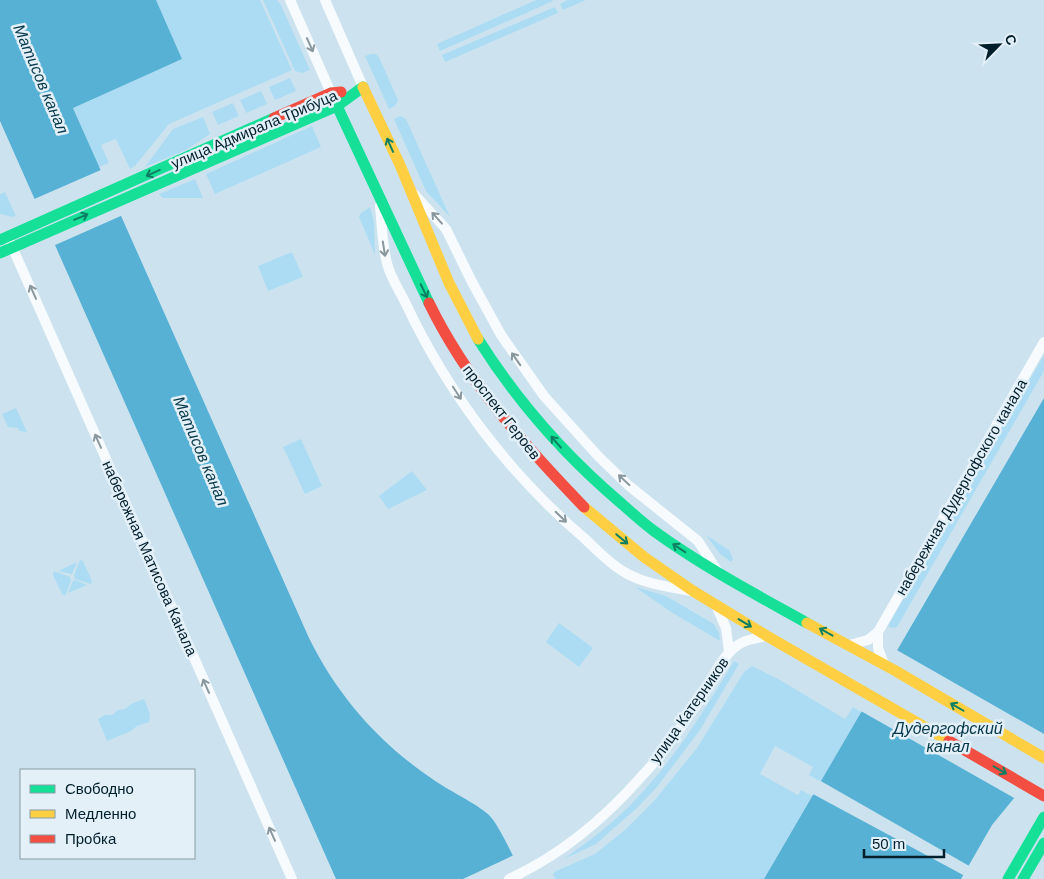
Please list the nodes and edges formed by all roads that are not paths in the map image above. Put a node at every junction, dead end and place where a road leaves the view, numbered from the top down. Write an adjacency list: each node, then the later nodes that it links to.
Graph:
1 (290, 0): 4 (street, проспект Героев, one-way to 4)
2 (324, 0): 3 (street, проспект Героев)
3 (363, 88): 4 (street, улица Адмирала Трибуца); 5 (street, улица Адмирала Трибуца); 6 (street, проспект Героев, one-way to 3)
4 (332, 93): 5 (street, проспект Героев); 8 (street, улица Адмирала Трибуца, one-way to 8)
5 (337, 106): 7 (street, проспект Героев); 8 (street, улица Адмирала Трибуца, one-way to 5)
6 (410, 190): 12 (street, one-way to 6); 12 (street, проспект Героев, one-way to 6)
7 (380, 200): 13 (street, проспект Героев, one-way to 13); 13 (street, one-way to 13)
8 (38, 229): 9 (street, улица Адмирала Трибуца)
9 (7, 241): 10 (street, улица Адмирала Трибуца); 25 (street, набережная Матисова Канала, one-way to 9)
10 (0, 253)
11 (1044, 342): 15 (street, набережная Дудергофского канала)
12 (720, 574): 17 (street, проспект Героев, one-way to 12)
13 (694, 591): 14 (street, проспект Героев)
14 (715, 605): 16 (street, проспект Героев, one-way to 16); 18 (street, улица Катерников)
15 (878, 632): 17 (street); 19 (street)
16 (767, 636): 18 (street, улица Катерников); 21 (street, проспект Героев, one-way to 21)
17 (849, 645): 19 (street, проспект Героев)
18 (729, 652): 26 (street, улица Катерников)
19 (884, 664): 20 (street, проспект Героев, one-way to 19)
20 (1044, 758)
21 (1040, 794)
22 (1044, 817): 27 (street)
23 (1044, 843): 24 (street)
24 (1032, 864): 28 (street); 29 (street)
25 (292, 879)
26 (509, 879)
27 (1008, 879)
28 (1023, 879)
29 (1034, 879)

